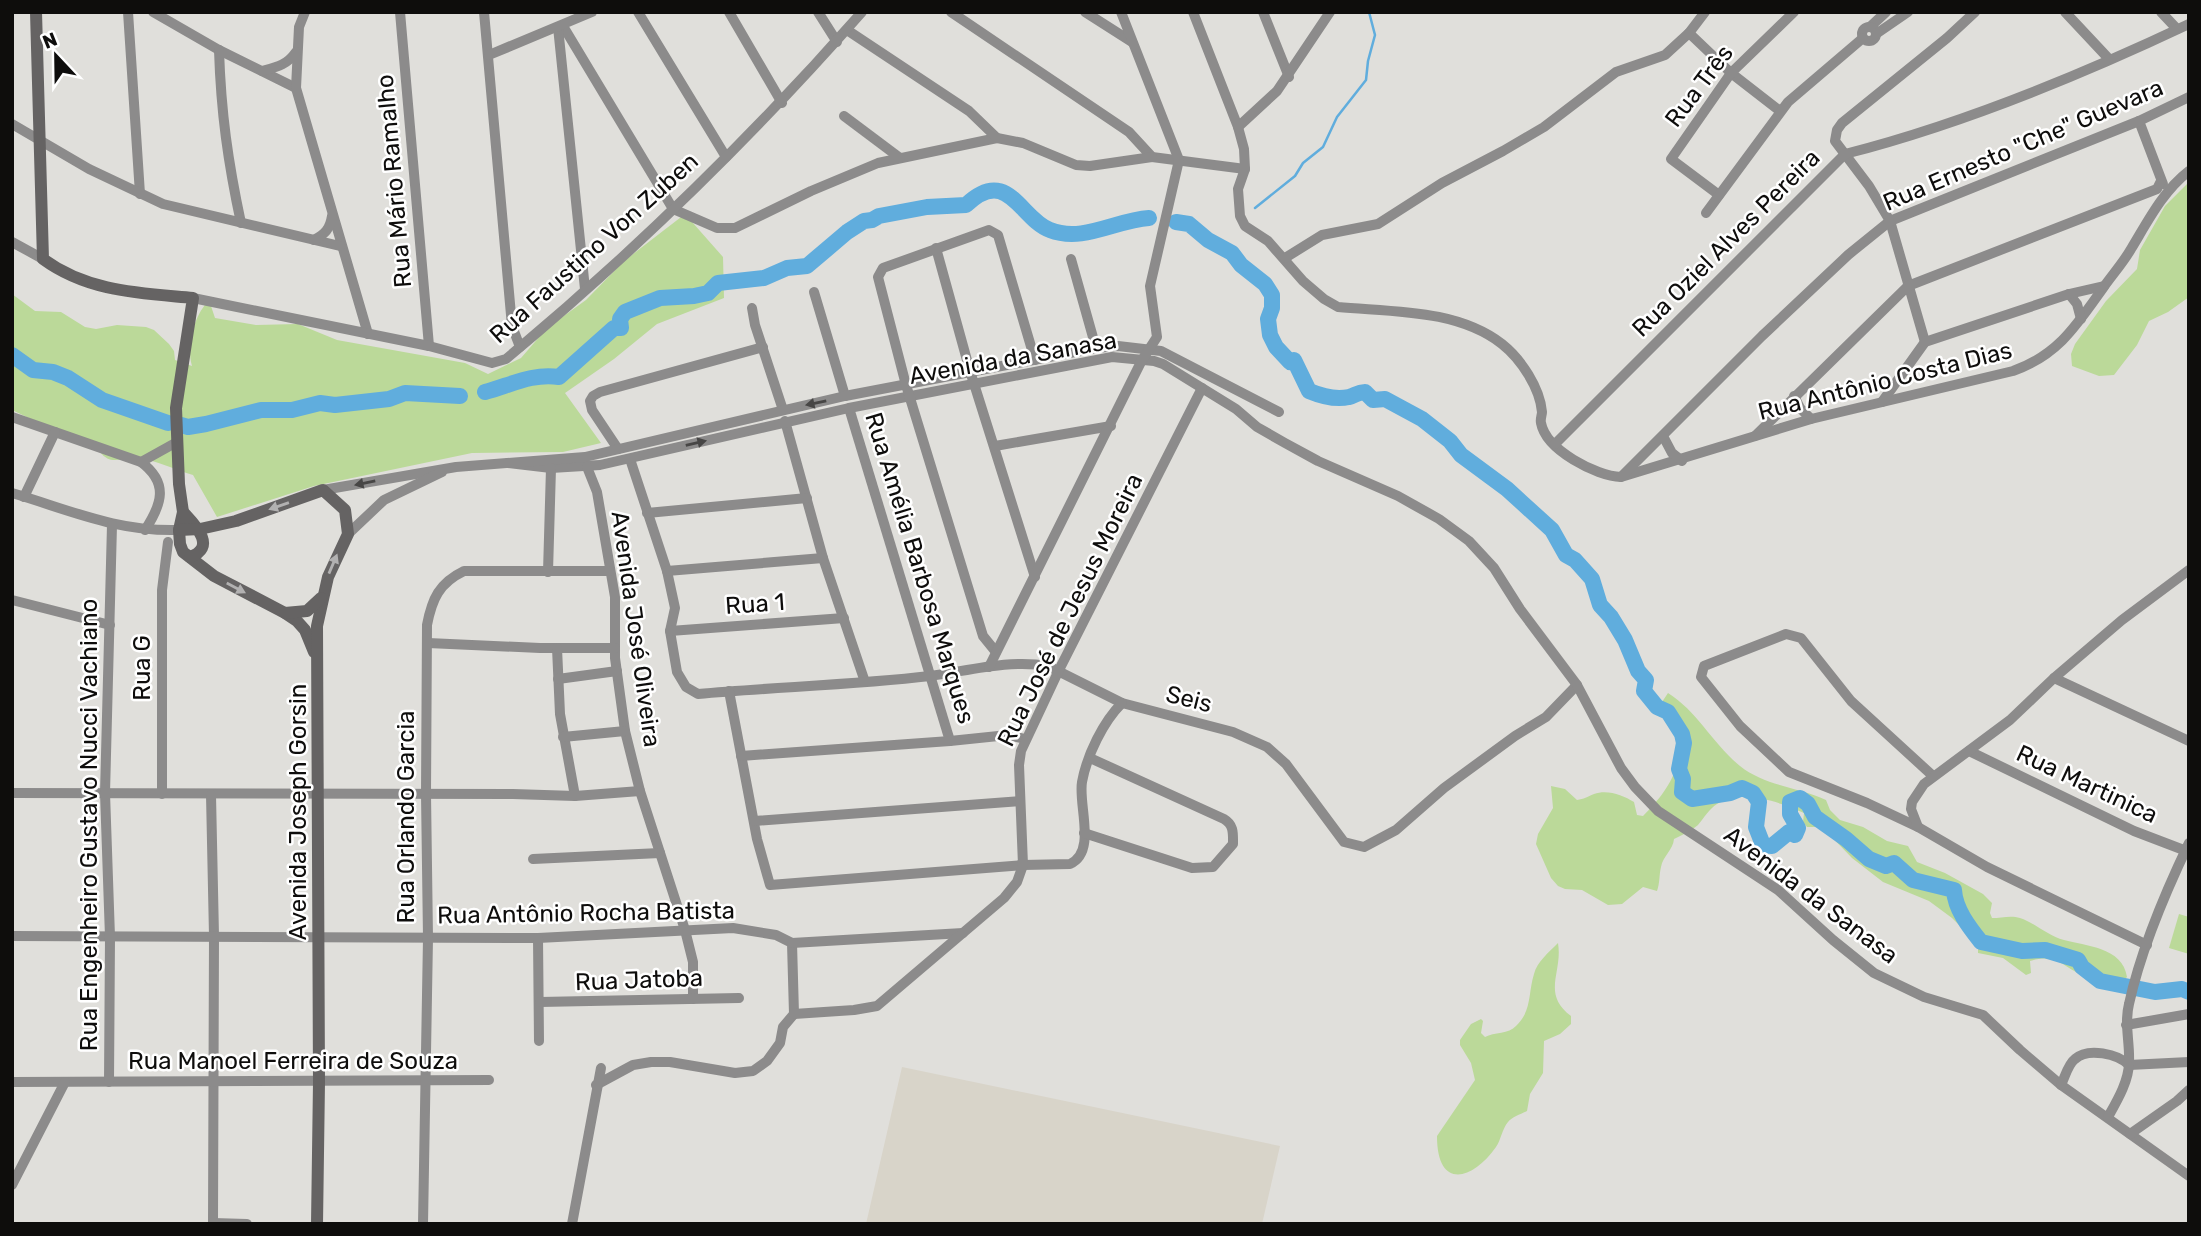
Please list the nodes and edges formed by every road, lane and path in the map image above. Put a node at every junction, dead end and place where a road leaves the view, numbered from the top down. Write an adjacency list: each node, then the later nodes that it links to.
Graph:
1 (36, 12): 49 (street)
2 (128, 12): 58 (street)
3 (153, 12): 33 (street)
4 (305, 12): 34 (street)
5 (400, 12): 84 (street, Rua Mário Ramalho)
6 (484, 12): 35 (street)
7 (592, 12): 26 (street)
8 (638, 12): 51 (street)
9 (729, 12): 42 (street)
10 (818, 12): 31 (street)
11 (862, 12): 28 (street, Rua Faustino Von Zuben)
12 (951, 12): 52 (street)
13 (1085, 12): 32 (street)
14 (1121, 12): 32 (street)
15 (1193, 12): 47 (street)
16 (1263, 12): 39 (street)
17 (1330, 12): 39 (street)
18 (1705, 12): 30 (street)
19 (1794, 12): 38 (street, Rua Três)
20 (1886, 12): 29 (street)
21 (1908, 12): 29 (street)
22 (1975, 12): 50 (street)
23 (2065, 12): 36 (street)
24 (2161, 12): 27 (street)
25 (2189, 24): 27 (street, Rua Oziel Alves Pereira)
26 (561, 27): 35 (street); 62 (street); 76 (street)
27 (2177, 29): 36 (street, Rua Oziel Alves Pereira)
28 (847, 30): 31 (street, Rua Faustino Von Zuben); 48 (street)
29 (1873, 31): 43 (street)
30 (1689, 33): 38 (street); 71 (street)
31 (837, 42): 42 (street, Rua Faustino Von Zuben)
32 (1133, 42): 54 (street)
33 (219, 50): 37 (street); 66 (street)
34 (296, 52): 37 (street); 40 (street)
35 (489, 55): 85 (street)
36 (2109, 59): 50 (street, Rua Oziel Alves Pereira)
37 (262, 71): 40 (street)
38 (1731, 73): 43 (street); 60 (street, Rua Três)
39 (1289, 77): 47 (street)
40 (296, 88): 64 (street)
41 (2189, 97): 45 (street, Rua Ernesto "Che" Guevara)
42 (782, 103): 51 (street, Rua Faustino Von Zuben)
43 (1780, 111): 60 (street)
44 (844, 116): 53 (street)
45 (2139, 121): 57 (street); 65 (street, Rua Ernesto "Che" Guevara)
46 (12, 124): 49 (street)
47 (1238, 127): 55 (street)
48 (997, 138): 52 (street); 53 (street)
49 (41, 139): 58 (street); 72 (street)
50 (1845, 154): 65 (street); 110 (street, Rua Oziel Alves Pereira)
51 (726, 157): 62 (street, Rua Faustino Von Zuben)
52 (1152, 157): 54 (street)
53 (900, 158): 62 (street)
54 (1179, 160): 55 (street); 88 (street)
55 (1245, 169): 71 (street)
56 (2189, 171): 57 (street, Rua Antônio Costa Dias)
57 (2165, 185): 59 (street); 61 (street, Rua Antônio Costa Dias)
58 (140, 194): 66 (street)
59 (2145, 194): 61 (street); 74 (street)
60 (1719, 195): 63 (street)
61 (2159, 206): 75 (street, Rua Antônio Costa Dias)
62 (673, 209): 76 (street, Rua Faustino Von Zuben)
63 (1706, 213)
64 (332, 216): 67 (street); 69 (street)
65 (1890, 221): 74 (street); 107 (street, Rua Ernesto "Che" Guevara)
66 (241, 223): 67 (street)
67 (314, 240): 69 (street)
68 (12, 242): 72 (street, Rua Faustino Von Zuben)
69 (341, 246): 82 (street)
70 (936, 248): 89 (street); 91 (street); 93 (street)
71 (1285, 258): 110 (street)
72 (43, 259): 79 (street, Rua Faustino Von Zuben)
73 (1071, 259): 87 (street)
74 (1909, 286): 83 (street); 97 (street)
75 (2104, 286): 78 (street); 81 (street, Rua Antônio Costa Dias)
76 (585, 289): 85 (street, Rua Faustino Von Zuben)
77 (814, 292): 95 (street, Rua Amélia Barbosa Marques)
78 (2069, 293): 81 (street); 83 (street)
79 (193, 298): 82 (street, Rua Faustino Von Zuben); 109 (street)
80 (752, 308): 86 (street)
81 (2081, 318): 98 (street, Rua Antônio Costa Dias)
82 (368, 334): 84 (street, Rua Faustino Von Zuben)
83 (1926, 342): 98 (street)
84 (429, 346): 85 (street, Rua Faustino Von Zuben)
85 (520, 347)
86 (763, 347): 100 (street); 112 (street)
87 (1097, 348): 88 (street, Avenida da Sanasa); 89 (street, Avenida da Sanasa)
88 (1148, 349): 90 (street); 101 (street, Avenida da Sanasa)
89 (1035, 360): 91 (street, Avenida da Sanasa)
90 (1142, 360): 92 (street, Avenida da Sanasa); 94 (street, Avenida da Sanasa); 105 (street)
91 (970, 371): 92 (street); 93 (street, Avenida da Sanasa)
92 (975, 384): 96 (street, Avenida da Sanasa); 111 (street)
93 (906, 385): 95 (street, Avenida da Sanasa); 96 (street)
94 (1202, 388): 154 (street, Rua José de Jesus Moreira); 160 (street, Avenida da Sanasa)
95 (845, 396): 100 (street, Avenida da Sanasa, one-way to 100)
96 (911, 396): 99 (street, Avenida da Sanasa); 151 (street)
97 (1794, 396): 103 (street); 108 (street)
98 (1882, 402): 103 (street, Rua Antônio Costa Dias)
99 (849, 408): 104 (street, Avenida da Sanasa); 156 (street, Rua Amélia Barbosa Marques)
100 (783, 410): 112 (street, Avenida da Sanasa)
101 (1279, 412)
102 (12, 418): 106 (street)
103 (1811, 419): 108 (street, Rua Antônio Costa Dias)
104 (785, 421): 113 (street, Avenida da Sanasa, one-way to 104); 126 (street)
105 (1111, 426): 111 (street); 141 (street)
106 (55, 432): 115 (street); 125 (street)
107 (1663, 436): 114 (street); 121 (street, Rua Ernesto "Che" Guevara)
108 (1754, 436): 114 (street, Rua Antônio Costa Dias)
109 (177, 437): 115 (street); 127 (street)
110 (1555, 444): 121 (street, Rua Antônio Costa Dias)
111 (995, 446): 141 (street)
112 (618, 449): 116 (street, Avenida da Sanasa)
113 (630, 458): 118 (street, Avenida da Sanasa); 128 (street, Seis)
114 (1682, 461): 121 (street, Rua Antônio Costa Dias)
115 (141, 462): 131 (street)
116 (508, 463): 117 (street); 119 (street, Avenida da Sanasa)
117 (456, 467): 120 (street); 124 (street, Avenida Joseph Gorsin)
118 (587, 467): 119 (street, Avenida da Sanasa); 138 (street, Avenida José Oliveira)
119 (551, 468): 140 (street)
120 (393, 477): 122 (street, one-way to 122); 124 (street)
121 (1621, 477)
122 (323, 491): 130 (street, one-way to 130); 133 (street)
123 (12, 493): 125 (street)
124 (397, 493): 133 (street, Avenida Joseph Gorsin)
125 (24, 496): 129 (street)
126 (807, 498): 128 (street); 136 (street)
127 (183, 512): 130 (street); 132 (street)
128 (647, 513): 139 (street, Seis)
129 (112, 525): 131 (street); 146 (street, Rua Engenheiro Gustavo Nucci Vachiano)
130 (200, 529): 132 (street); 135 (street)
131 (147, 530): 132 (street); 134 (street)
132 (179, 530): 135 (street)
133 (348, 534): 142 (street, Avenida Joseph Gorsin, one-way to 133)
134 (168, 542): 135 (street); 176 (street, Rua G)
135 (186, 555): 144 (street, one-way to 144)
136 (823, 558): 139 (street); 145 (street)
137 (2189, 570): 157 (street)
138 (609, 571): 140 (street, Rua Orlando Garcia); 150 (street, Avenida José Oliveira)
139 (667, 571): 147 (street, Seis)
140 (548, 572): 148 (street, Rua Orlando Garcia)
141 (1035, 577): 151 (street)
142 (323, 596): 144 (street); 152 (street, Avenida Joseph Gorsin)
143 (12, 600): 146 (street)
144 (285, 613): 152 (street)
145 (844, 618): 147 (street, Rua 1); 159 (street)
146 (110, 625): 174 (street, Rua Engenheiro Gustavo Nucci Vachiano)
147 (670, 631): 161 (street, Seis)
148 (428, 643): 149 (street); 177 (street, Rua Orlando Garcia)
149 (556, 648): 150 (street); 158 (street)
150 (615, 648): 155 (street, Avenida José Oliveira)
151 (996, 652): 153 (street)
152 (319, 666): 175 (street, Avenida Joseph Gorsin)
153 (989, 667): 154 (street, Seis); 156 (street, Seis)
154 (1059, 670): 162 (street, Seis); 165 (street, Rua José de Jesus Moreira)
155 (617, 671): 158 (street); 163 (street, Avenida José Oliveira)
156 (930, 676): 159 (street, Seis); 166 (street, Rua Amélia Barbosa Marques)
157 (2054, 678): 167 (street); 168 (street)
158 (558, 679): 164 (street)
159 (865, 682): 161 (street, Seis)
160 (1577, 685): 162 (street, Seis); 216 (street, Avenida da Sanasa)
161 (729, 691): 169 (street)
162 (1122, 703): 170 (street)
163 (625, 731): 164 (street); 172 (street, Avenida José Oliveira)
164 (563, 737): 179 (street)
165 (1025, 739): 166 (street); 180 (street, Rua José de Jesus Moreira)
166 (950, 741): 169 (street)
167 (2189, 741)
168 (1969, 751): 171 (street); 184 (street, Rua Martinica)
169 (741, 756): 181 (street)
170 (1090, 758): 183 (street); 183 (street)
171 (1934, 776): 182 (street); 182 (street)
172 (640, 791): 179 (street); 185 (street, Avenida José Oliveira)
173 (12, 793): 174 (street)
174 (105, 793): 176 (street); 192 (street, Rua Engenheiro Gustavo Nucci Vachiano)
175 (318, 793): 177 (street); 178 (street); 193 (street, Avenida Joseph Gorsin)
176 (162, 794): 178 (street)
177 (426, 794): 179 (street); 195 (street, Rua Orlando Garcia)
178 (211, 795): 191 (street)
179 (575, 796)
180 (1020, 801): 181 (street); 187 (street, Rua José de Jesus Moreira)
181 (755, 821): 187 (street)
182 (1918, 827): 197 (street)
183 (1084, 833): 187 (street)
184 (2187, 849): 197 (street)
185 (660, 853): 186 (street); 188 (street, Avenida José Oliveira)
186 (533, 859)
187 (1023, 865): 189 (street)
188 (685, 930): 194 (street, Rua Antônio Rocha Batista); 196 (street, Rua Antônio Rocha Batista); 199 (street, Avenida José Oliveira)
189 (964, 933): 196 (street); 201 (street)
190 (12, 936): 192 (street, Rua Antônio Rocha Batista)
191 (214, 936): 192 (street, Rua Antônio Rocha Batista); 193 (street, Rua Antônio Rocha Batista); 214 (street)
192 (110, 937): 213 (street, Rua Engenheiro Gustavo Nucci Vachiano)
193 (319, 937): 195 (street, Rua Antônio Rocha Batista); 210 (street, Avenida Joseph Gorsin)
194 (538, 937): 195 (street, Rua Antônio Rocha Batista); 200 (street)
195 (428, 938): 211 (street, Rua Orlando Garcia)
196 (792, 943): 201 (street)
197 (2147, 945): 203 (street)
198 (739, 998): 199 (street, Rua Jatoba)
199 (693, 999): 200 (street, Rua Jatoba)
200 (540, 1002): 204 (street)
201 (794, 1014): 215 (street)
202 (2189, 1014): 203 (street)
203 (2126, 1025): 206 (street)
204 (539, 1041)
205 (2189, 1062): 206 (street)
206 (2129, 1065): 216 (street); 218 (street)
207 (601, 1068): 215 (street)
208 (489, 1080): 211 (street, Rua Manoel Ferreira de Souza)
209 (12, 1082): 212 (street, Rua Manoel Ferreira de Souza)
210 (319, 1082): 211 (street, Rua Manoel Ferreira de Souza); 214 (street, Rua Manoel Ferreira de Souza); 224 (street, Avenida Joseph Gorsin)
211 (425, 1082): 225 (street, Rua Orlando Garcia)
212 (65, 1083): 213 (street, Rua Manoel Ferreira de Souza); 221 (street)
213 (109, 1083): 214 (street, Rua Manoel Ferreira de Souza)
214 (214, 1083): 222 (street)
215 (596, 1085): 226 (street)
216 (2061, 1085): 218 (street, Avenida da Sanasa)
217 (2189, 1090): 219 (street)
218 (2108, 1117): 219 (street, Avenida da Sanasa)
219 (2130, 1134): 220 (street, Avenida da Sanasa)
220 (2189, 1176)
221 (12, 1185)
222 (213, 1223): 223 (street)
223 (247, 1224)
224 (317, 1224)
225 (423, 1224)
226 (572, 1224)

